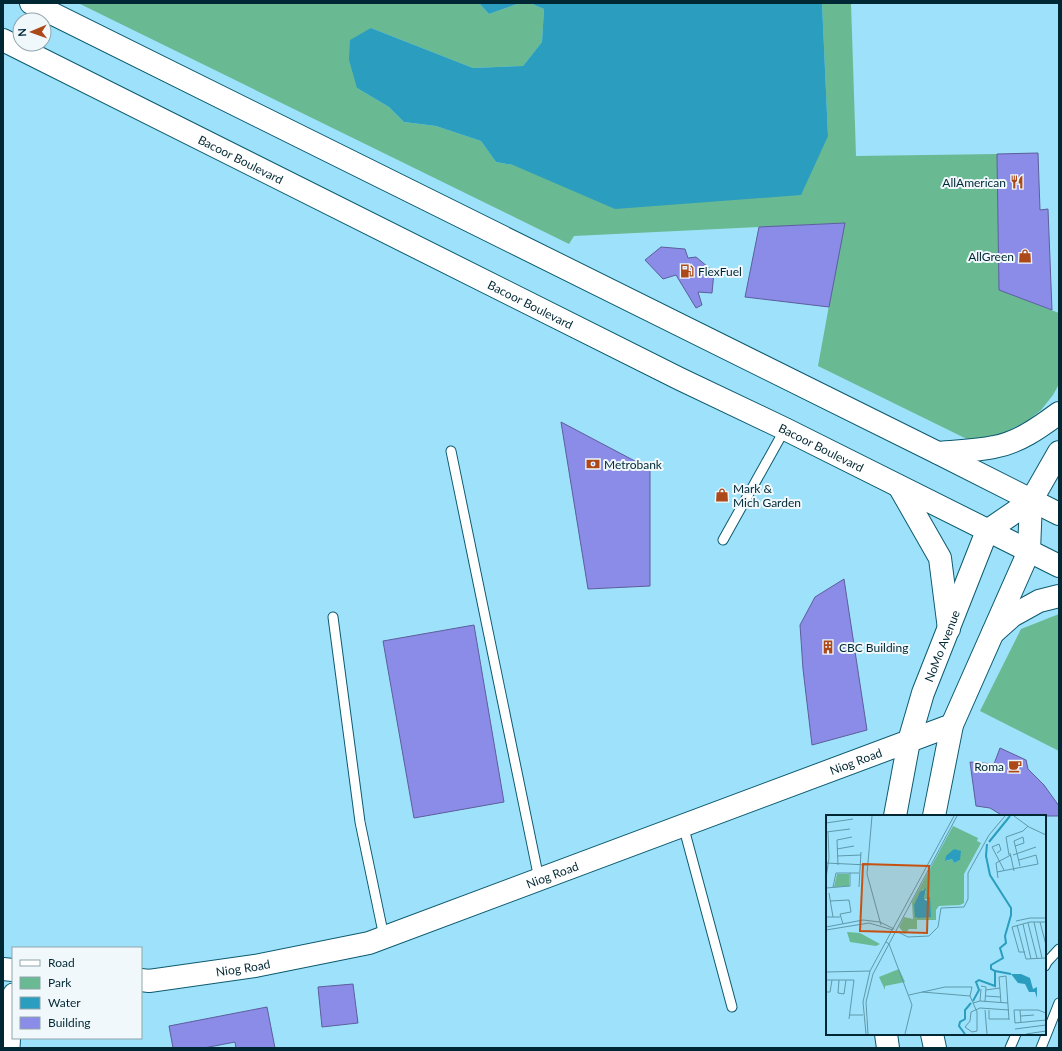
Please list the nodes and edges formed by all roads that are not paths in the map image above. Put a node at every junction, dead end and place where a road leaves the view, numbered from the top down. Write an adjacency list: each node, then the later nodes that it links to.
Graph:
1 (30, 3): 7 (main road)
2 (3, 40): 4 (main road, Bacoor Boulevard)
3 (1059, 413): 7 (main road)
4 (785, 429): 8 (main road, Bacoor Boulevard); 12 (lane)
5 (451, 451): 24 (lane)
6 (1059, 452): 9 (main road)
7 (938, 453): 9 (main road)
8 (900, 488): 11 (main road, Bacoor Boulevard); 17 (main road)
9 (1031, 501): 10 (main road); 11 (main road); 13 (main road)
10 (1059, 514)
11 (987, 531): 13 (main road, Bacoor Boulevard); 17 (main road, NoMo Avenue)
12 (723, 540)
13 (1030, 552): 14 (main road, Bacoor Boulevard); 18 (main road)
14 (1059, 566)
15 (1059, 596): 18 (main road)
16 (333, 617): 25 (lane)
17 (949, 629): 20 (main road, NoMo Avenue)
18 (992, 632): 19 (main road)
19 (952, 725): 20 (main road, Niog Road); 22 (main road)
20 (909, 741): 21 (main road, NoMo Avenue); 23 (main road, Niog Road)
21 (895, 815)
22 (934, 815)
23 (683, 825): 24 (main road, Niog Road); 30 (lane)
24 (539, 879): 25 (main road, Niog Road)
25 (384, 937): 28 (main road, Niog Road)
26 (1059, 949): 27 (lane)
27 (1046, 964)
28 (142, 980)
29 (1059, 1003): 39 (lane)
30 (732, 1007)
31 (12, 1011): 35 (street)
32 (886, 1035): 36 (main road)
33 (932, 1035): 37 (main road)
34 (1016, 1035): 38 (lane)
35 (10, 1048)
36 (888, 1048)
37 (935, 1048)
38 (1010, 1048)
39 (1041, 1048)

